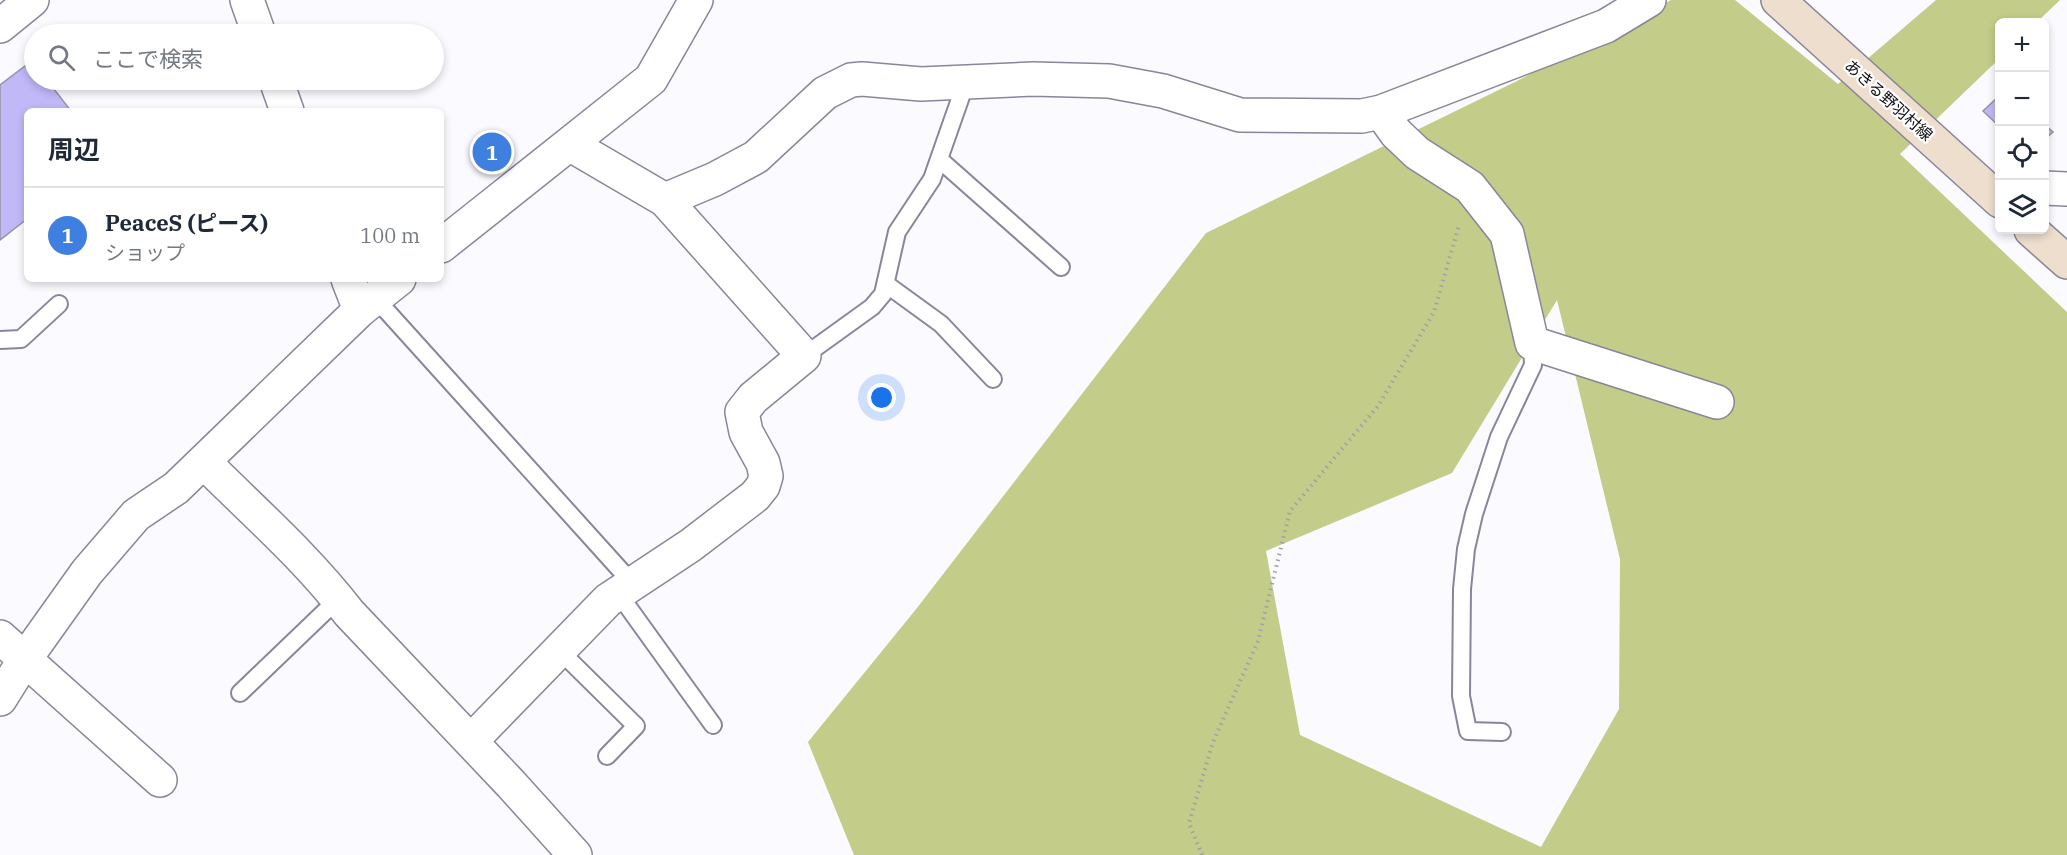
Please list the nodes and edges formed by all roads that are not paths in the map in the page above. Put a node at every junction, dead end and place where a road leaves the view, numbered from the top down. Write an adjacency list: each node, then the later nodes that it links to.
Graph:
1 (32, 0): 7 (street)
2 (247, 0): 6 (street)
3 (696, 0): 12 (street)
4 (1649, 0): 11 (street)
5 (1778, 0): 15 (main road, あきる野羽村線)
6 (255, 24)
7 (0, 26)
8 (966, 82): 11 (street); 13 (lane); 17 (street)
9 (280, 90): 10 (street)
10 (286, 108)
11 (1381, 112): 27 (street)
12 (571, 145): 17 (street); 19 (street)
13 (939, 159): 21 (lane); 23 (lane)
14 (2049, 188): 16 (street)
15 (1993, 189)
16 (2067, 189)
17 (665, 200): 28 (street)
18 (2036, 234): 20 (main road)
19 (444, 244)
20 (2067, 262)
21 (1061, 267)
22 (353, 282): 24 (street)
23 (886, 284): 28 (lane); 29 (lane)
24 (378, 296): 31 (street); 32 (lane)
25 (59, 304): 26 (lane)
26 (0, 340)
27 (1532, 343): 30 (street); 40 (lane)
28 (804, 356): 32 (street)
29 (993, 380)
30 (1717, 402)
31 (204, 462): 33 (street); 36 (street)
32 (626, 588): 35 (street); 39 (lane)
33 (338, 599): 37 (lane); 41 (street)
34 (0, 637): 36 (street)
35 (559, 650): 41 (street); 42 (lane)
36 (25, 659): 38 (street); 43 (street)
37 (240, 693)
38 (0, 699)
39 (713, 724)
40 (1502, 732)
41 (471, 741): 44 (street)
42 (607, 756)
43 (160, 780)
44 (561, 850)

